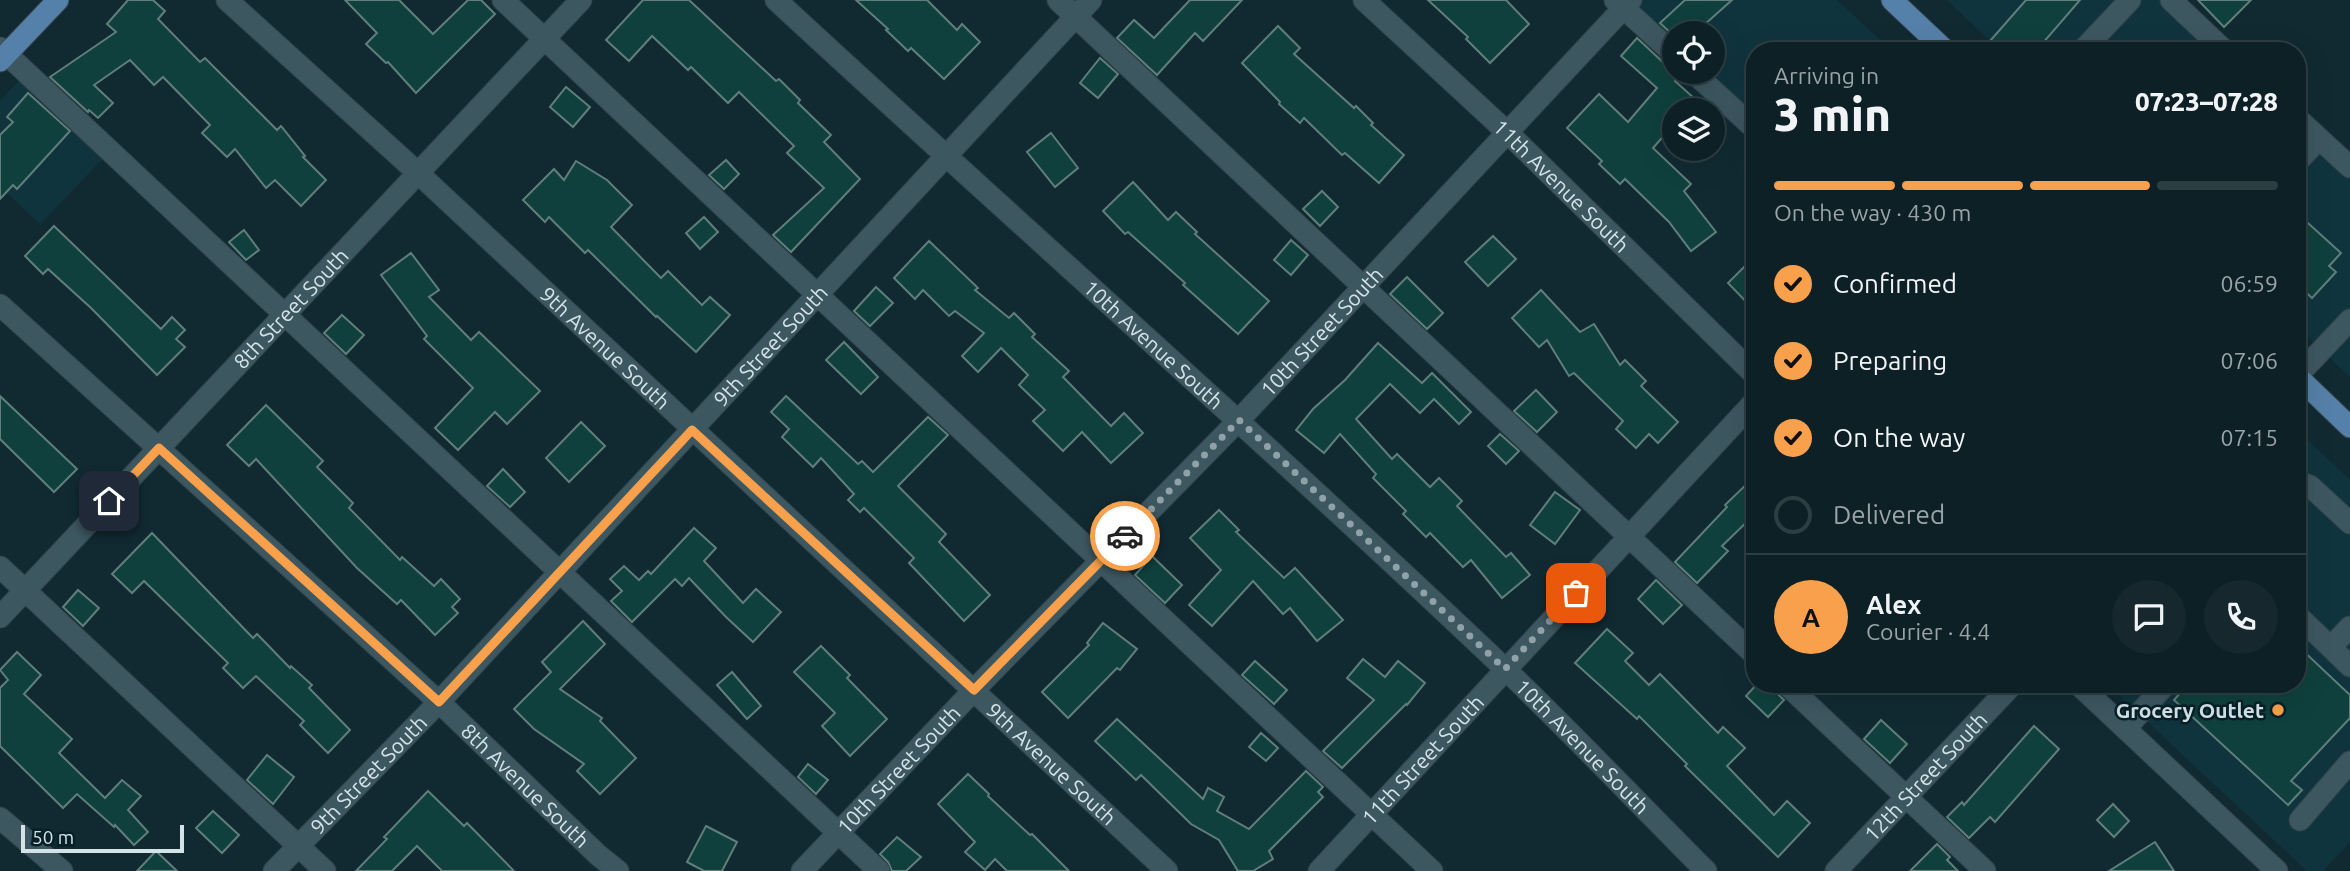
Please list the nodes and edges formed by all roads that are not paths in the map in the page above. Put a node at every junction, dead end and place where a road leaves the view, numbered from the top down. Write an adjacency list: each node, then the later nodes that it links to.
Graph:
1 (58, 0): 19 (main road)
2 (227, 0): 28 (street, 9th Avenue South)
3 (503, 0): 14 (street)
4 (581, 0): 14 (street, 8th Street South)
5 (776, 0): 26 (street, 10th Avenue South)
6 (1058, 0): 13 (street)
7 (1091, 0): 13 (street, 9th Street South)
8 (1364, 0): 23 (street, 11th Avenue South)
9 (1892, 0): 16 (main road)
10 (2130, 0): 17 (street)
11 (2171, 0): 18 (street)
12 (1623, 3): 15 (street); 23 (street, 10th Street South)
13 (1075, 17): 26 (street, 9th Street South); 29 (street)
14 (544, 39): 28 (street, 8th Street South); 30 (street)
15 (1662, 42)
16 (1936, 42)
17 (2090, 42)
18 (2215, 42)
19 (2, 54): 32 (street)
20 (1706, 84): 21 (street)
21 (1746, 121)
22 (2306, 126): 24 (street)
23 (1508, 133): 29 (street, 10th Street South); 34 (street, 11th Avenue South)
24 (2319, 139): 25 (street); 27 (street)
25 (2306, 153)
26 (946, 157): 30 (street, 9th Street South); 38 (street, 10th Avenue South)
27 (2350, 167)
28 (418, 173): 32 (street, 8th Street South); 40 (street, 9th Avenue South)
29 (1364, 287): 38 (street, 10th Street South); 44 (street)
30 (818, 295): 40 (street, 9th Street South); 45 (street)
31 (0, 305): 41 (street, 8th Avenue South)
32 (284, 315): 41 (street, 8th Street South); 47 (street)
33 (2350, 320): 35 (street)
34 (1746, 366)
35 (2306, 367)
36 (2306, 384): 39 (main road)
37 (1746, 411): 44 (street, 11th Street South)
38 (1239, 420): 45 (street, 10th Street South); 55 (street, 10th Avenue South)
39 (2350, 427)
40 (692, 430): 47 (street, 9th Street South); 56 (street, 9th Avenue South)
41 (159, 448): 48 (street, 8th Street South); 61 (street, 8th Avenue South)
42 (2306, 485): 43 (street)
43 (2350, 523)
44 (1629, 537): 52 (street); 55 (street, 11th Street South)
45 (1101, 561): 56 (street, 10th Street South); 65 (street)
46 (0, 567): 48 (street)
47 (560, 573): 61 (street, 9th Street South); 68 (street)
48 (25, 590): 49 (street, 8th Street South); 69 (street)
49 (0, 617)
50 (2306, 624): 53 (street)
51 (2350, 627): 53 (street)
52 (1746, 647)
53 (2331, 647): 54 (street)
54 (2350, 666)
55 (1505, 669): 65 (street, 11th Street South); 79 (street, 10th Avenue South)
56 (974, 690): 68 (street, 10th Street South); 76 (street, 9th Avenue South)
57 (1796, 693): 64 (street)
58 (2004, 693): 64 (street, 12th Street South)
59 (2088, 693): 62 (street)
60 (2158, 693): 62 (street)
61 (439, 702): 69 (street, 9th Street South); 73 (street, 8th Avenue South)
62 (2126, 728): 82 (street)
63 (2350, 762): 67 (street)
64 (1906, 797): 80 (street, 12th Street South); 81 (street)
65 (1371, 814): 77 (street, 11th Street South); 78 (street)
66 (0, 818): 70 (street)
67 (2300, 820)
68 (838, 833): 74 (street, 10th Street South); 75 (street)
69 (298, 846): 71 (street, 9th Street South); 72 (street)
70 (62, 871)
71 (274, 871)
72 (324, 871)
73 (618, 871)
74 (802, 871)
75 (878, 871)
76 (1167, 871)
77 (1319, 871)
78 (1432, 871)
79 (1706, 871)
80 (1836, 871)
81 (1985, 871)
82 (2277, 871)

